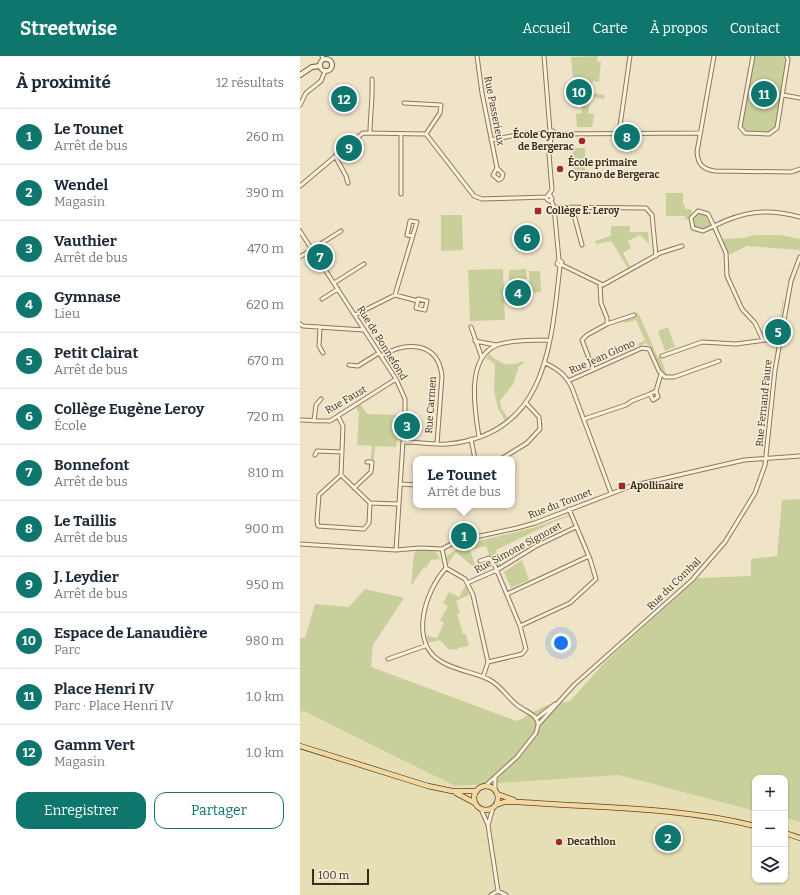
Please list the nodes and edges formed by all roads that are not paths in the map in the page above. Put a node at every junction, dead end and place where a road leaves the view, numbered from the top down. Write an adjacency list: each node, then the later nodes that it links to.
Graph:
1 (334, 56): 9 (main road)
2 (477, 56): 27 (street, Rue Passerieux)
3 (544, 56): 18 (street)
4 (630, 56): 20 (street)
5 (714, 56): 21 (street)
6 (753, 56): 14 (street)
7 (786, 56): 14 (street)
8 (323, 58): 9 (main road); 10 (main road)
9 (330, 60): 11 (main road)
10 (320, 66): 11 (main road); 12 (main road)
11 (324, 71): 17 (street)
12 (300, 75)
13 (372, 79): 19 (street)
14 (783, 95): 15 (street)
15 (800, 98)
16 (404, 103): 23 (street)
17 (300, 105)
18 (550, 131): 24 (street); 25 (street)
19 (370, 133): 22 (street); 28 (street)
20 (618, 133): 21 (street); 25 (street)
21 (699, 133): 30 (street)
22 (401, 134): 23 (street); 33 (street)
23 (426, 134): 34 (street)
24 (547, 134): 26 (street); 27 (street)
25 (554, 134): 26 (street)
26 (551, 138): 34 (street)
27 (491, 140): 29 (street, Rue Passerieux)
28 (335, 156): 31 (street); 32 (street)
29 (497, 168)
30 (800, 169)
31 (348, 183)
32 (300, 186)
33 (401, 194)
34 (548, 196): 35 (street)
35 (554, 207): 36 (street); 49 (street)
36 (572, 207): 42 (street); 45 (street)
37 (800, 217): 38 (street)
38 (714, 226): 38 (street); 65 (street)
39 (300, 231): 44 (street, Rue de Bonnefond)
40 (341, 231): 44 (street)
41 (413, 236): 41 (street); 53 (street)
42 (582, 245)
43 (682, 246): 45 (street)
44 (313, 249): 46 (street); 50 (street, Rue de Bonnefond)
45 (656, 256): 51 (street)
46 (300, 257)
47 (800, 257): 63 (street, Rue Fernand Faure)
48 (364, 264): 50 (street)
49 (561, 265): 51 (street); 64 (street)
50 (334, 283): 52 (street, Rue de Bonnefond)
51 (600, 285): 59 (street)
52 (338, 289): 54 (street); 56 (street, Rue de Bonnefond)
53 (395, 295): 55 (street); 56 (street)
54 (322, 298)
55 (418, 301)
56 (355, 315): 62 (street, Rue de Bonnefond)
57 (634, 315): 59 (street)
58 (300, 324): 60 (street)
59 (608, 324): 75 (street)
60 (320, 327): 62 (street); 68 (street)
61 (471, 327): 66 (street)
62 (364, 330): 69 (street, Rue de Bonnefond)
63 (780, 338): 65 (street); 96 (street, Rue Fernand Faure)
64 (549, 340): 67 (street); 73 (street)
65 (763, 340): 70 (street)
66 (475, 341): 67 (street); 71 (street)
67 (496, 345): 71 (street)
68 (322, 353)
69 (380, 354): 74 (street, Rue Carmen); 77 (street, Rue de Bonnefond); 90 (street, Rue Carmen)
70 (662, 356)
71 (482, 358): 87 (street)
72 (719, 361): 76 (street)
73 (545, 363): 78 (street); 82 (street)
74 (349, 365)
75 (594, 369): 76 (street, Rue Jean Giono); 78 (street, Rue Jean Giono)
76 (661, 374): 79 (street)
77 (396, 379): 83 (street, Rue Faust); 89 (street, Rue de Bonnefond)
78 (568, 381): 84 (street)
79 (656, 391): 80 (street); 80 (street)
80 (650, 394): 84 (street)
81 (321, 399): 86 (street)
82 (526, 403): 87 (street); 94 (street)
83 (338, 416): 86 (street, Rue Faust); 91 (street)
84 (584, 419): 102 (street)
85 (300, 420): 86 (street, Rue Faust)
86 (314, 421)
87 (479, 437): 88 (street)
88 (470, 439): 90 (street); 93 (street)
89 (404, 442): 90 (street); 99 (street, Rue de Bonnefond)
90 (437, 444)
91 (342, 452): 92 (street); 98 (street)
92 (315, 455)
93 (474, 456)
94 (506, 456)
95 (800, 456): 96 (street, Rue du Tounet)
96 (767, 457): 102 (street, Rue du Tounet); 121 (street, Rue du Combal)
97 (368, 462): 101 (street)
98 (341, 475): 101 (street); 103 (street)
99 (401, 484): 100 (street); 104 (street, Rue de Bonnefond)
100 (413, 485)
101 (354, 488): 103 (street)
102 (611, 493): 105 (street, Rue du Tounet)
103 (370, 503): 104 (street)
104 (399, 504): 109 (street, Rue de Bonnefond)
105 (568, 509): 106 (street); 108 (street, Rue du Tounet)
106 (576, 527): 110 (street); 113 (street, Rue Simone Signoret)
107 (300, 544): 109 (street, Rue du Tounet)
108 (442, 549): 109 (street, Rue du Tounet); 112 (street)
109 (396, 550)
110 (589, 556): 115 (street); 116 (street)
111 (480, 561): 113 (street)
112 (446, 568): 114 (street); 117 (street)
113 (497, 570): 114 (street, Rue Simone Signoret); 115 (street)
114 (467, 583): 119 (street)
115 (507, 594): 116 (street)
116 (520, 626): 119 (street)
117 (425, 646): 118 (street); 120 (street)
118 (388, 659)
119 (488, 662): 120 (street)
120 (483, 677): 122 (street)
121 (561, 699): 122 (street, Rue du Combal); 123 (street, Rue du Combal)
122 (536, 719): 123 (street)
123 (538, 725): 125 (street, Rue du Combal)
124 (300, 746): 127 (main road)
125 (495, 777): 126 (street, Rue du Combal); 129 (street)
126 (484, 786): 128 (main road); 129 (main road)
127 (452, 791): 128 (main road); 130 (main road)
128 (476, 791): 130 (main road)
129 (496, 792): 131 (main road); 132 (main road)
130 (475, 802): 133 (main road)
131 (520, 802): 132 (main road); 135 (main road)
132 (494, 807): 133 (main road); 134 (street)
133 (481, 809): 134 (street)
134 (488, 825): 138 (street)
135 (752, 825)
136 (788, 834): 137 (main road)
137 (800, 838)
138 (498, 891): 139 (street); 140 (street)
139 (491, 895)
140 (506, 895)

